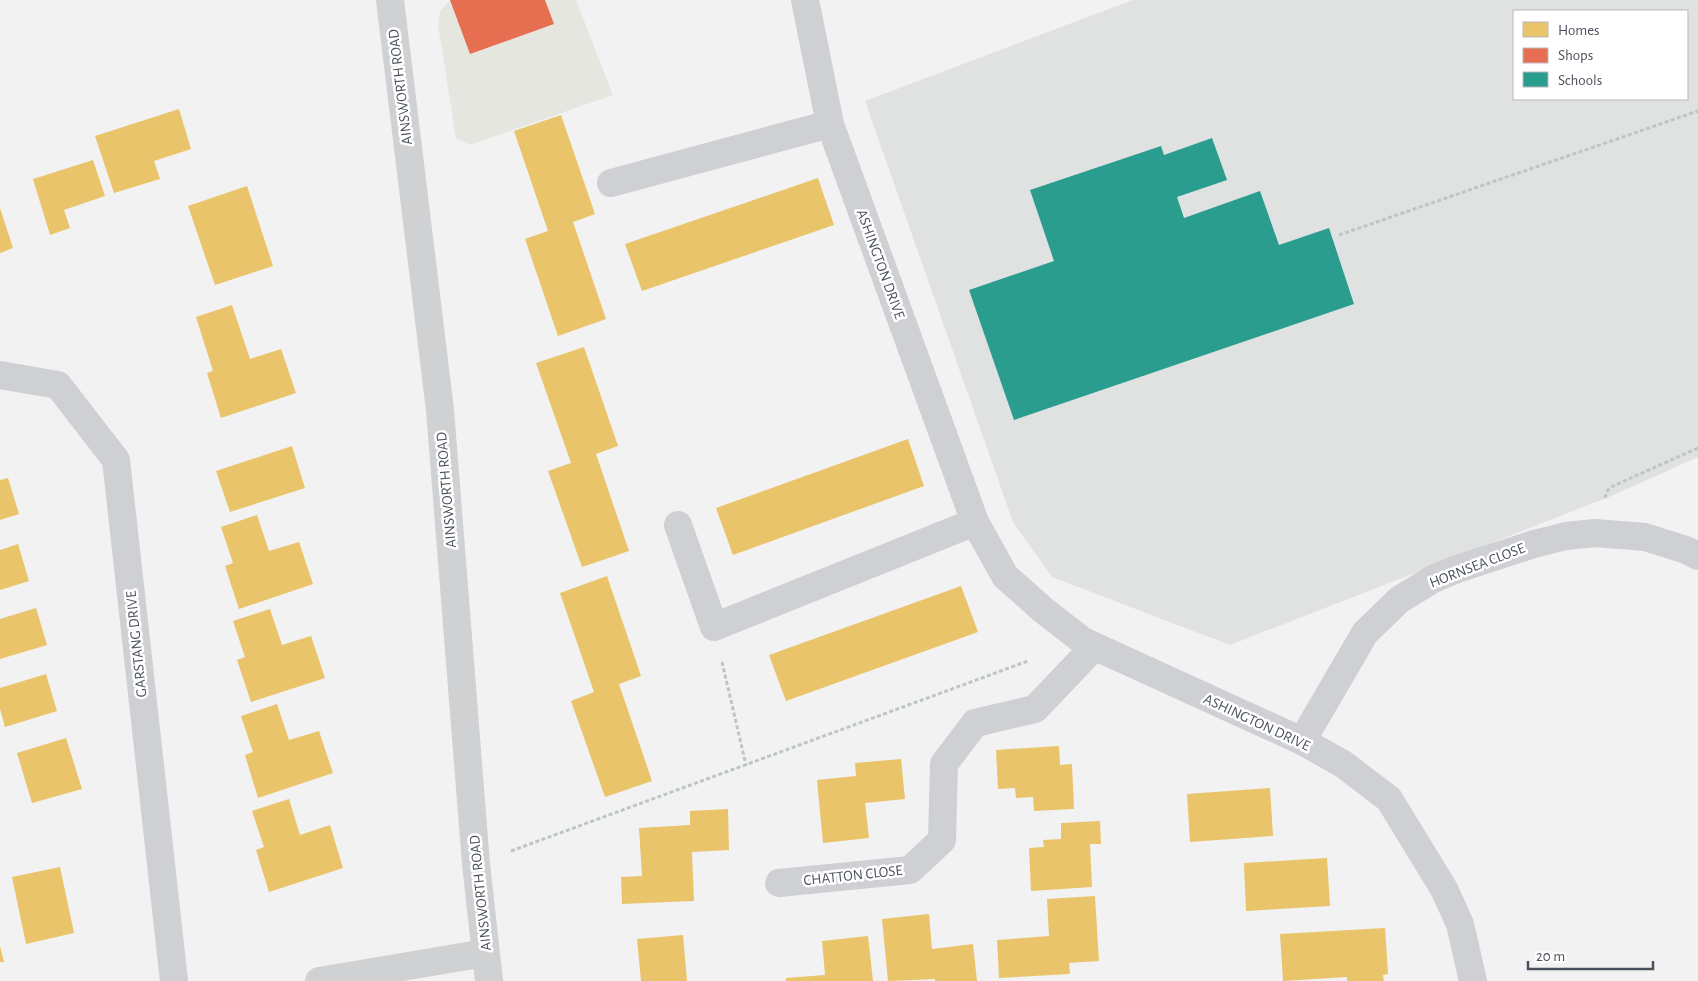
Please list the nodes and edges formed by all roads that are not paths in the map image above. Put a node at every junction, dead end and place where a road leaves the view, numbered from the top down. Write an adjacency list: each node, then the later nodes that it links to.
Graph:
1 (390, 0): 12 (main road, AINSWORTH ROAD)
2 (805, 0): 3 (street, ASHINGTON DRIVE)
3 (830, 124): 4 (street); 6 (street, ASHINGTON DRIVE)
4 (611, 184)
5 (0, 374): 13 (street, GARSTANG DRIVE)
6 (974, 522): 7 (street); 9 (street, ASHINGTON DRIVE)
7 (678, 525)
8 (1698, 556): 10 (street, HORNSEA CLOSE)
9 (1089, 644): 10 (street, ASHINGTON DRIVE); 11 (street, CHATTON CLOSE)
10 (1302, 741): 16 (street, ASHINGTON DRIVE)
11 (779, 883)
12 (485, 953): 14 (main road); 15 (main road, AINSWORTH ROAD)
13 (174, 981)
14 (319, 981)
15 (489, 981)
16 (1473, 981)

